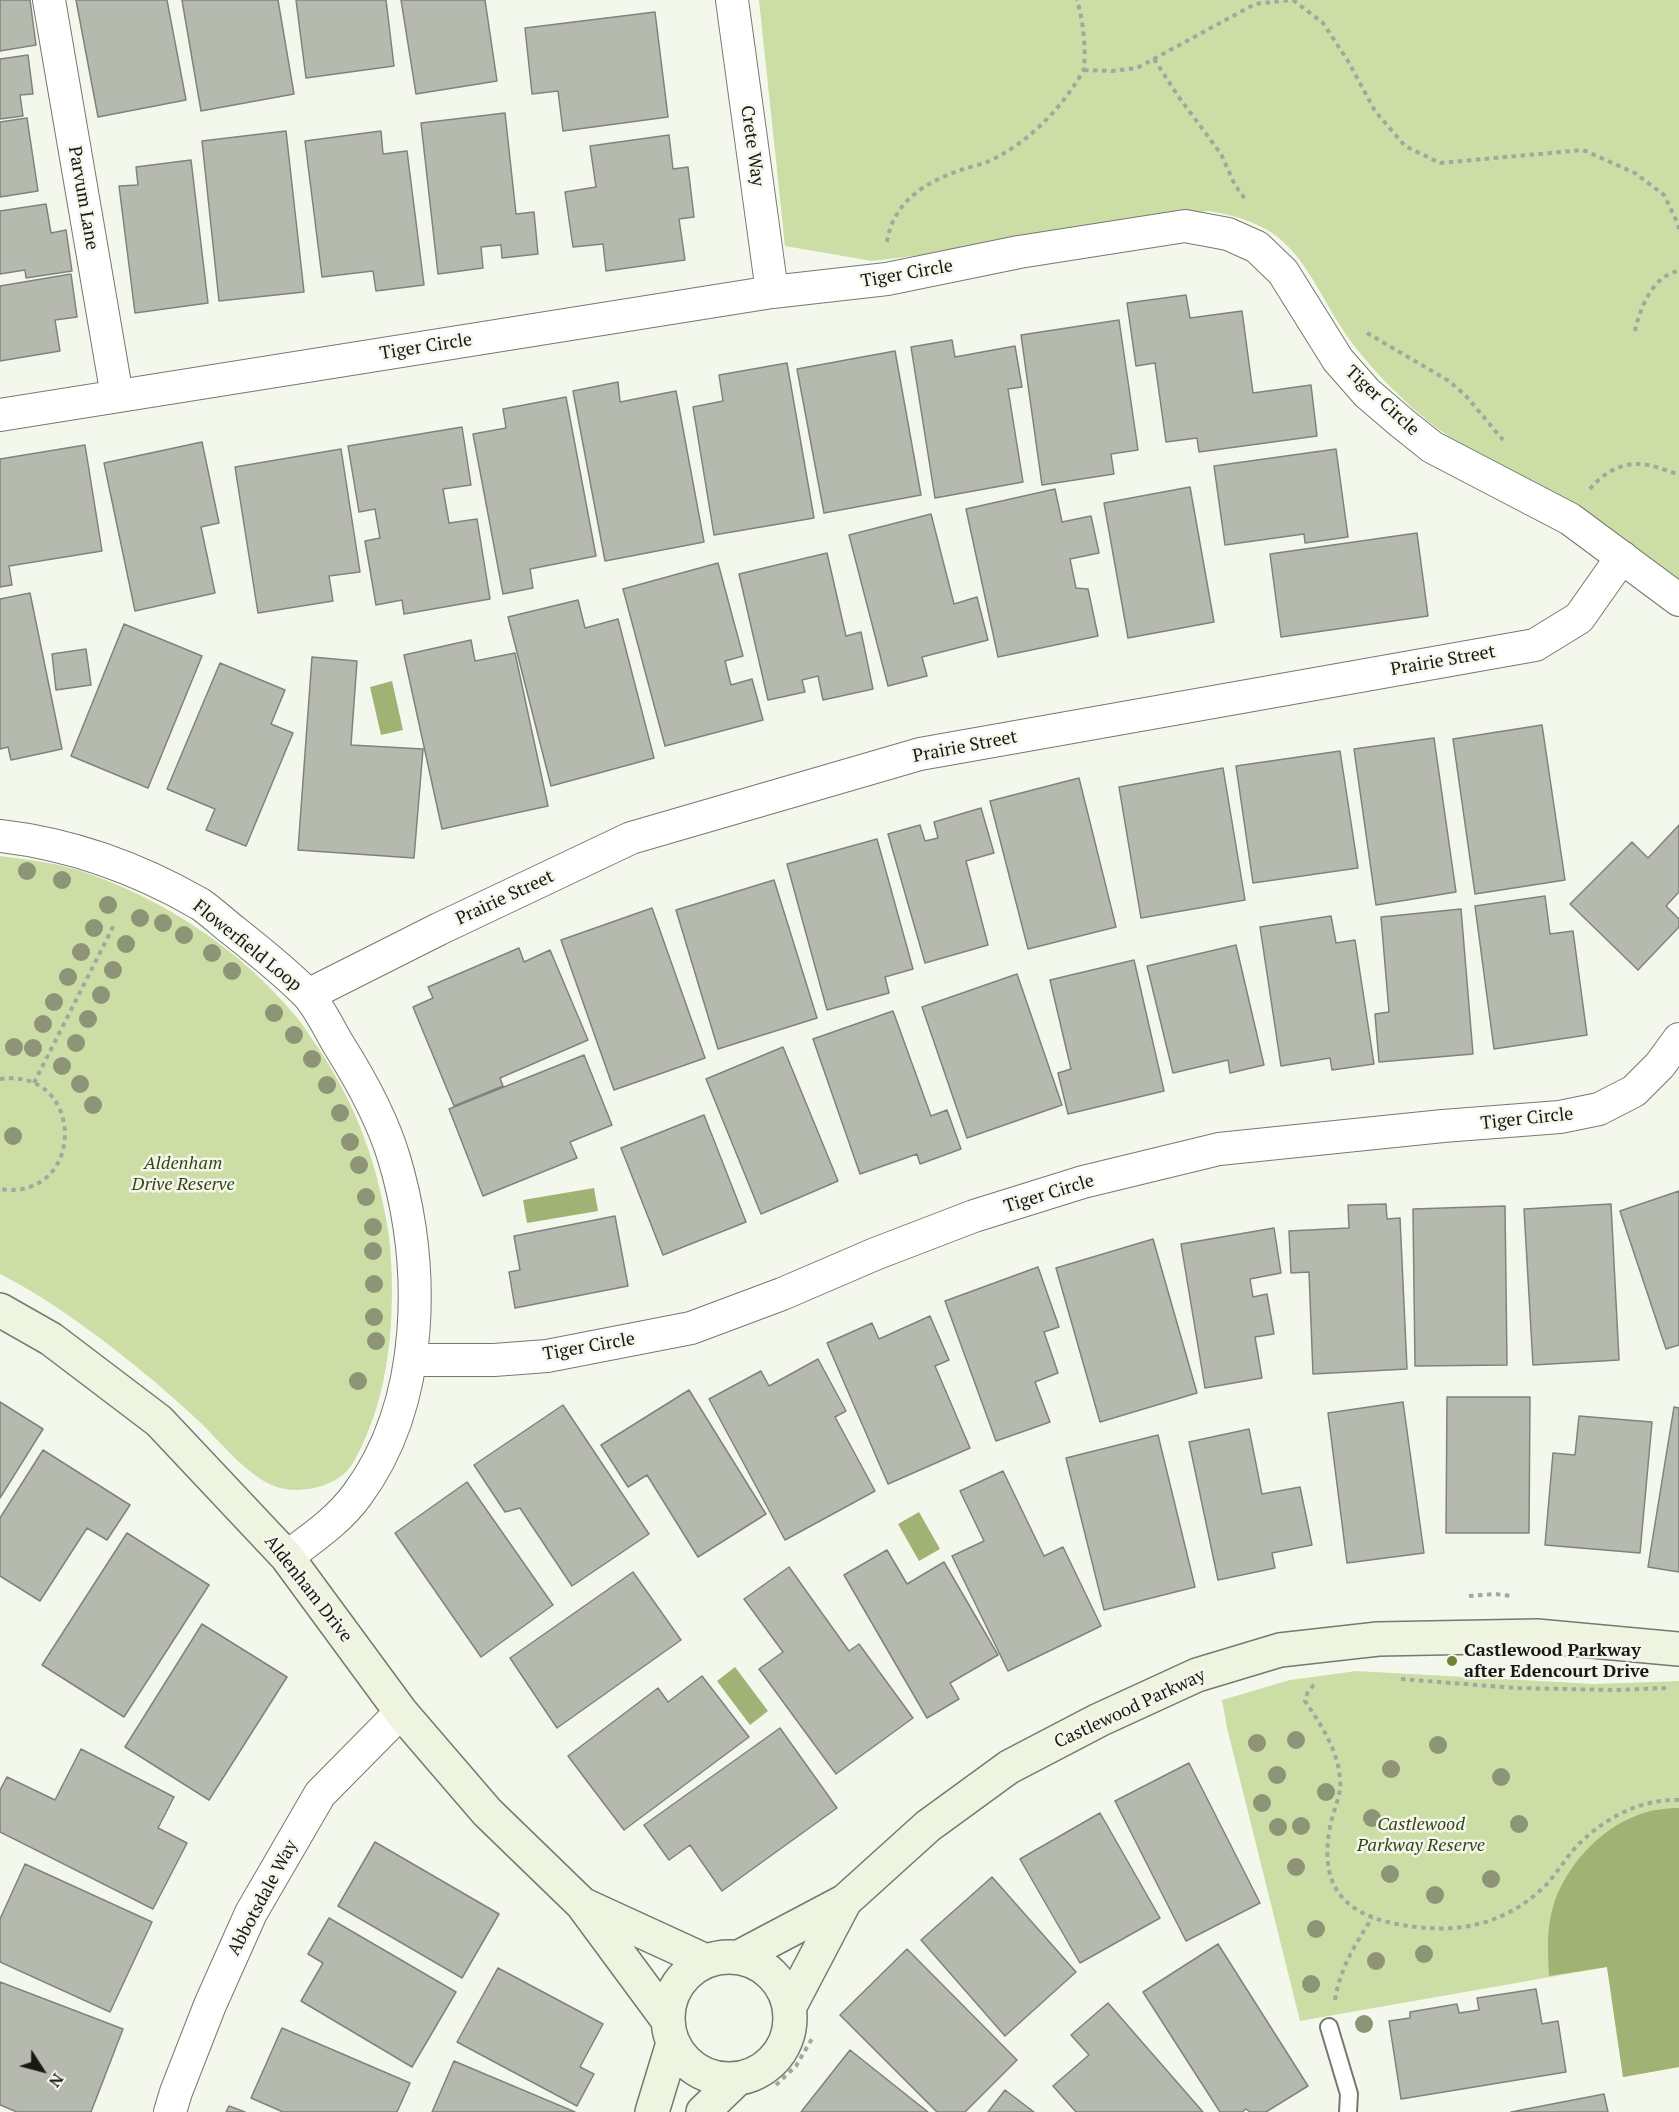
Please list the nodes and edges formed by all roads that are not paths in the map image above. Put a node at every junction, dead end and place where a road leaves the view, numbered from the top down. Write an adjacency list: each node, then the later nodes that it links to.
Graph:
1 (49, 0): 4 (street, Parvum Lane)
2 (732, 0): 3 (street, Crete Way)
3 (772, 292): 4 (street, Tiger Circle); 6 (street, Tiger Circle)
4 (117, 396): 5 (street, Tiger Circle)
5 (0, 415)
6 (1622, 557): 7 (street, Tiger Circle); 9 (street, Prairie Street)
7 (1679, 600)
8 (0, 836): 9 (street, Flowerfield Loop)
9 (308, 995): 12 (street, Flowerfield Loop)
10 (1679, 1039): 12 (street, Tiger Circle)
11 (0, 1310): 13 (street, Aldenham Drive)
12 (410, 1360): 13 (street, Flowerfield Loop)
13 (287, 1557): 15 (street, Aldenham Drive)
14 (1679, 1650): 16 (street, Castlewood Parkway)
15 (401, 1712): 17 (street, Aldenham Drive); 24 (street, Abbotsdale Way)
16 (845, 1901): 18 (street, Castlewood Parkway); 20 (street, Castlewood Parkway)
17 (582, 1904): 19 (street, Aldenham Drive); 22 (street, Aldenham Drive)
18 (739, 1957): 19 (street, Castlewood Parkway); 20 (street, Castlewood Parkway)
19 (706, 1961): 22 (street, Castlewood Parkway)
20 (790, 2006): 23 (street, Castlewood Parkway)
21 (1329, 2027): 27 (lane)
22 (670, 2031): 23 (street, Castlewood Parkway); 25 (street, Castlewood Parkway)
23 (737, 2079): 26 (street, Castlewood Parkway)
24 (170, 2112)
25 (652, 2112)
26 (703, 2112)
27 (1348, 2112)

